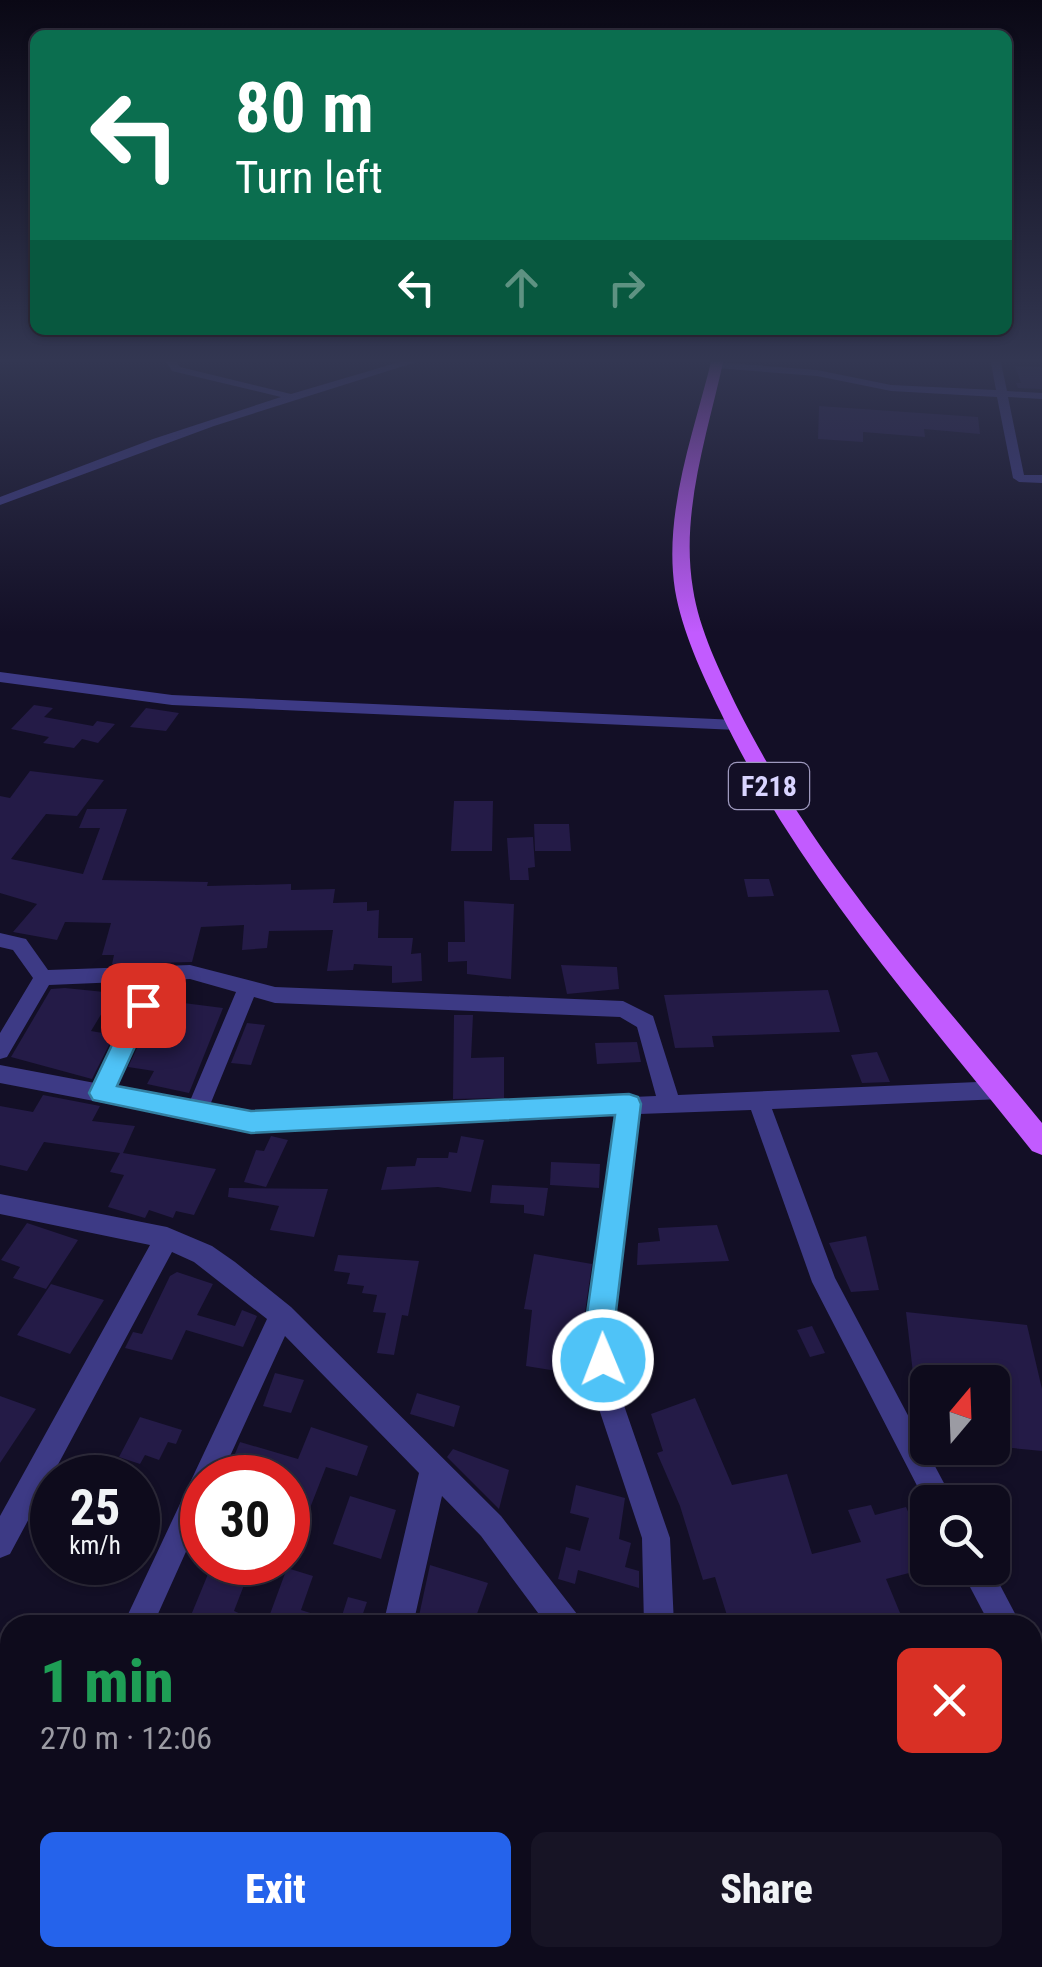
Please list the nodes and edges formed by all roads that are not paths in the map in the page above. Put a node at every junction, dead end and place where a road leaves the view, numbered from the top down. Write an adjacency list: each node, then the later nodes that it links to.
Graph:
1 (130, 450): 5 (street)
2 (697, 450): 7 (main road, F218)
3 (1012, 450): 4 (street)
4 (1042, 479)
5 (0, 500)
6 (0, 677): 7 (street)
7 (737, 725): 14 (main road, F218)
8 (0, 940): 10 (street)
9 (157, 976): 10 (street); 11 (street); 15 (street)
10 (43, 978): 12 (street)
11 (247, 990): 17 (street); 19 (street)
12 (0, 1051)
13 (0, 1074): 15 (street)
14 (1001, 1090): 16 (street); 20 (main road, F218)
15 (101, 1093): 19 (street)
16 (758, 1100): 17 (street); 26 (street)
17 (669, 1103): 18 (street)
18 (629, 1104): 19 (street); 33 (street)
19 (196, 1112)
20 (1042, 1143)
21 (0, 1204): 22 (street)
22 (166, 1238): 23 (street); 28 (street)
23 (282, 1315): 24 (street); 25 (street)
24 (217, 1455)
25 (434, 1468): 31 (street); 32 (street)
26 (931, 1485)
27 (180, 1534): 30 (street)
28 (0, 1544)
29 (984, 1585): 34 (street)
30 (143, 1615)
31 (400, 1615)
32 (558, 1615)
33 (659, 1615)
34 (1001, 1615)

